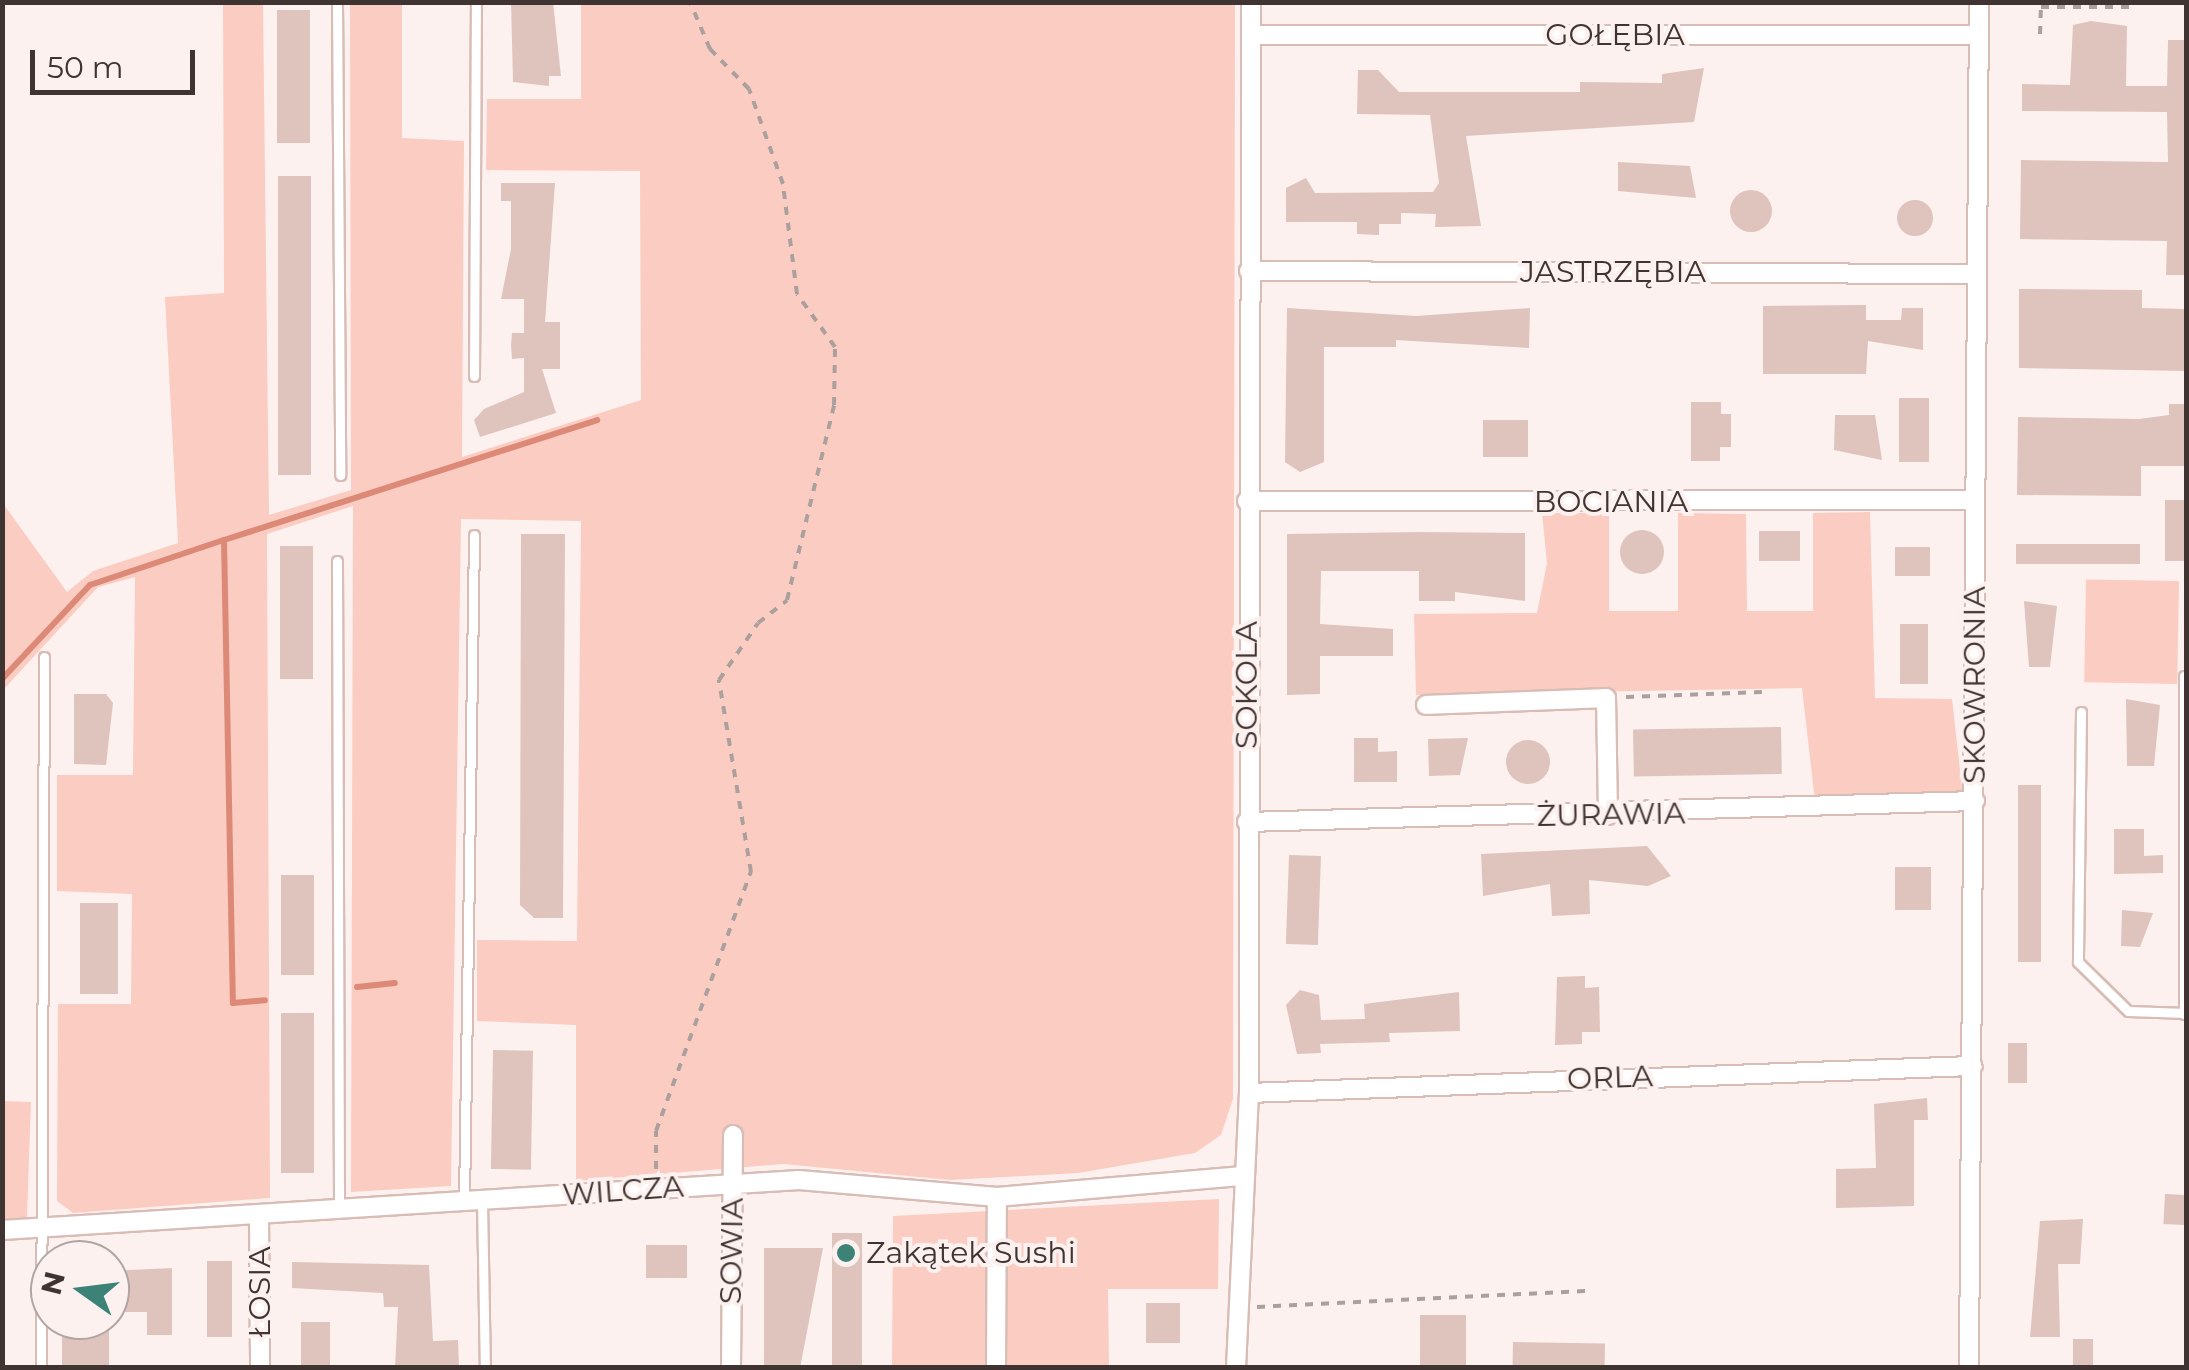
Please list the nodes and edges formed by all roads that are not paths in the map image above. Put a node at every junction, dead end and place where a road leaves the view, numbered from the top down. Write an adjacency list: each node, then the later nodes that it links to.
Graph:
1 (337, 2): 10 (lane)
2 (476, 2): 9 (lane)
3 (1251, 2): 5 (street, SOKOLA)
4 (1979, 2): 6 (street, SKOWRONIA)
5 (1250, 34): 6 (street, GOŁĘBIA); 7 (street, SOKOLA)
6 (1979, 34): 8 (street, SKOWRONIA)
7 (1250, 271): 8 (street, JASTRZĘBIA); 12 (street, SOKOLA)
8 (1976, 274): 11 (street, SKOWRONIA)
9 (474, 376)
10 (340, 475)
11 (1976, 500): 12 (street, BOCIANIA); 19 (street, SKOWRONIA)
12 (1247, 501): 21 (street, SOKOLA)
13 (474, 535): 29 (lane)
14 (336, 561): 30 (lane)
15 (44, 657): 32 (lane)
16 (2184, 676): 22 (lane)
17 (1426, 705): 20 (street)
18 (2081, 712): 22 (lane)
19 (1975, 801): 20 (street, ŻURAWIA); 23 (street, SKOWRONIA)
20 (1608, 816): 21 (street, ŻURAWIA)
21 (1247, 822): 24 (street, SOKOLA)
22 (2185, 1014)
23 (1972, 1066): 24 (street, ORLA); 40 (street, SKOWRONIA)
24 (1249, 1093): 26 (street, SOKOLA)
25 (733, 1134): 27 (street, SOWIA)
26 (1242, 1176): 28 (street, WILCZA); 39 (street, SOKOLA)
27 (733, 1183): 28 (street, WILCZA); 29 (street, WILCZA); 37 (street, SOWIA)
28 (997, 1197): 38 (street)
29 (473, 1201): 30 (street, WILCZA); 36 (lane)
30 (338, 1211): 31 (street, WILCZA)
31 (259, 1216): 32 (street, WILCZA); 35 (street, ŁOSIA)
32 (40, 1228): 33 (street, WILCZA); 34 (lane)
33 (2, 1230)
34 (40, 1368)
35 (260, 1368)
36 (485, 1368)
37 (731, 1368)
38 (996, 1368)
39 (1236, 1368)
40 (1969, 1368)

